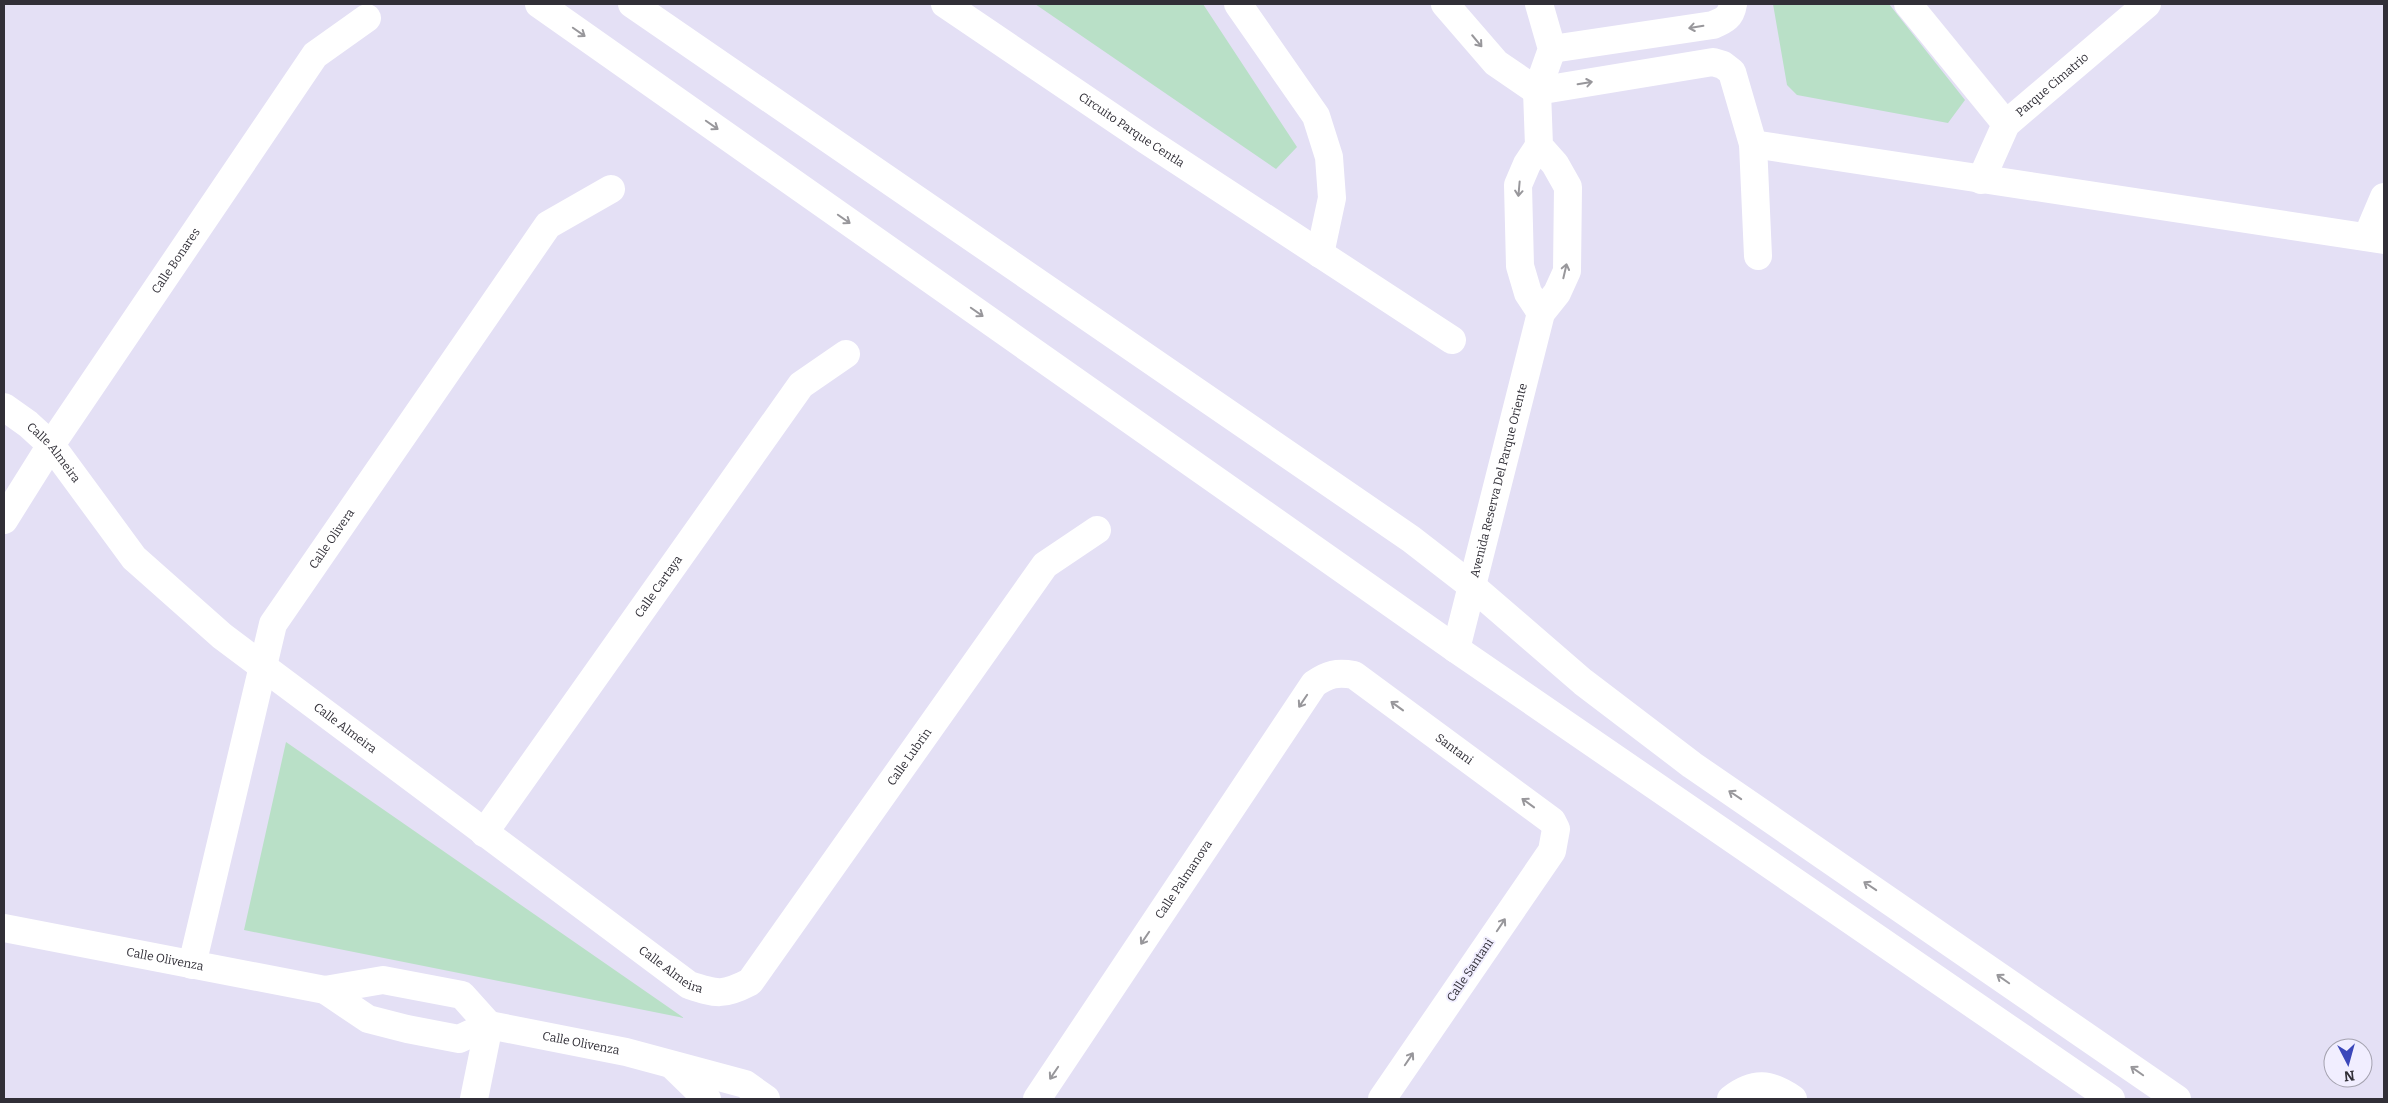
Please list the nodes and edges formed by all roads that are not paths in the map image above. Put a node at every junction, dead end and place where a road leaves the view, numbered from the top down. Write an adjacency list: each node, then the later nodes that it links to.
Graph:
1 (539, 4): 30 (street, one-way to 30)
2 (632, 4): 29 (street)
3 (945, 4): 20 (street, Circuito Parque Centla)
4 (1238, 4): 20 (street)
5 (1445, 4): 12 (street, one-way to 12)
6 (1539, 4): 11 (street)
7 (1733, 4): 11 (street, one-way to 11)
8 (1908, 4): 13 (street)
9 (2147, 4): 13 (street, Parque Cimatrio)
10 (366, 18): 26 (street, Calle Bonares)
11 (1552, 49): 12 (street)
12 (1536, 91): 14 (street, one-way to 14); 15 (street)
13 (2006, 124): 16 (street, Parque Cimatrio)
14 (1753, 144): 16 (street); 21 (street)
15 (1539, 146): 22 (street, one-way to 22); 22 (street, Avenida Reserva Del Parque Oriente, one-way to 15)
16 (1981, 180): 19 (street)
17 (611, 189): 31 (street, Calle Olivera)
18 (2384, 196): 19 (street)
19 (2376, 238)
20 (1320, 254): 23 (street, Circuito Parque Centla)
21 (1758, 256)
22 (1541, 313): 29 (street, Avenida Reserva Del Parque Oriente)
23 (1452, 340)
24 (846, 354): 33 (street, Calle Cartaya)
25 (4, 406): 26 (street, Calle Almeira)
26 (51, 445): 27 (street, Calle Bonares); 31 (street, Calle Almeira)
27 (4, 520)
28 (1098, 530): 38 (street, Calle Lubrin)
29 (1473, 587): 30 (street, Avenida Reserva Del Parque Oriente); 49 (street, one-way to 29)
30 (1456, 649): 48 (street)
31 (262, 666): 33 (street, Calle Almeira); 36 (street, Calle Olivera)
32 (1340, 672): 34 (street, Santani, one-way to 32); 44 (street, Calle Palmanova, one-way to 44)
33 (484, 833): 38 (street, Calle Almeira)
34 (1556, 838): 45 (street, Calle Santani, one-way to 34)
35 (4, 928): 36 (street, Calle Olivenza)
36 (192, 965): 37 (street, Calle Olivenza)
37 (324, 990): 39 (street, Calle Olivenza); 39 (street, Calle Olivenza)
38 (732, 992)
39 (489, 1025): 40 (street, Calle Olivenza); 41 (street)
40 (672, 1065): 42 (street, Calle Olivenza); 43 (street, Calle Olivenza)
41 (474, 1099)
42 (706, 1099)
43 (766, 1099)
44 (1037, 1099)
45 (1382, 1099)
46 (1731, 1099): 47 (street)
47 (1793, 1099)
48 (2111, 1099)
49 (2177, 1099)

